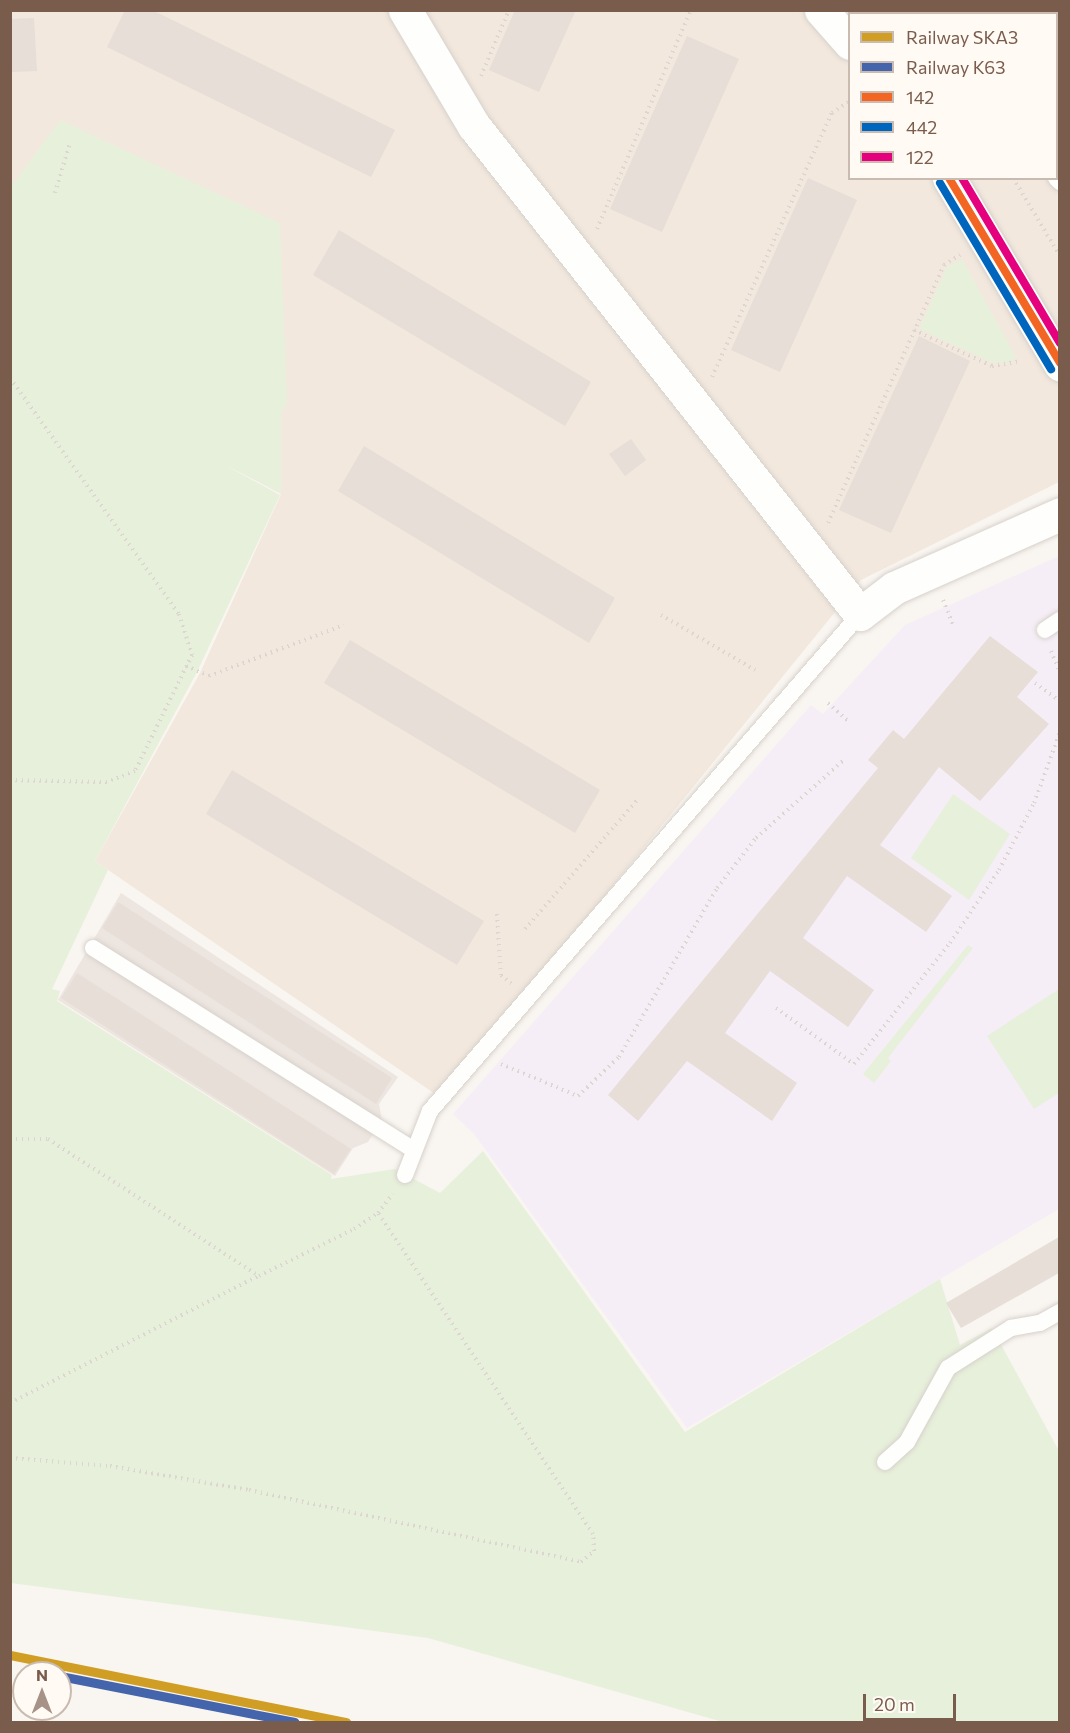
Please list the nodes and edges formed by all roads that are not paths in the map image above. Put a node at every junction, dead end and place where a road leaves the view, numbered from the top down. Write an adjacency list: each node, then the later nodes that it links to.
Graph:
1 (405, 10): 8 (street)
2 (821, 10): 3 (street)
3 (848, 42)
4 (950, 180): 5 (street)
5 (1043, 339): 6 (street)
6 (1059, 364)
7 (1059, 514): 8 (street)
8 (860, 614): 12 (lane)
9 (1059, 620): 10 (lane)
10 (1045, 630)
11 (93, 948): 12 (lane)
12 (412, 1149): 13 (lane)
13 (405, 1175)
14 (1059, 1312): 15 (lane)
15 (885, 1462)

